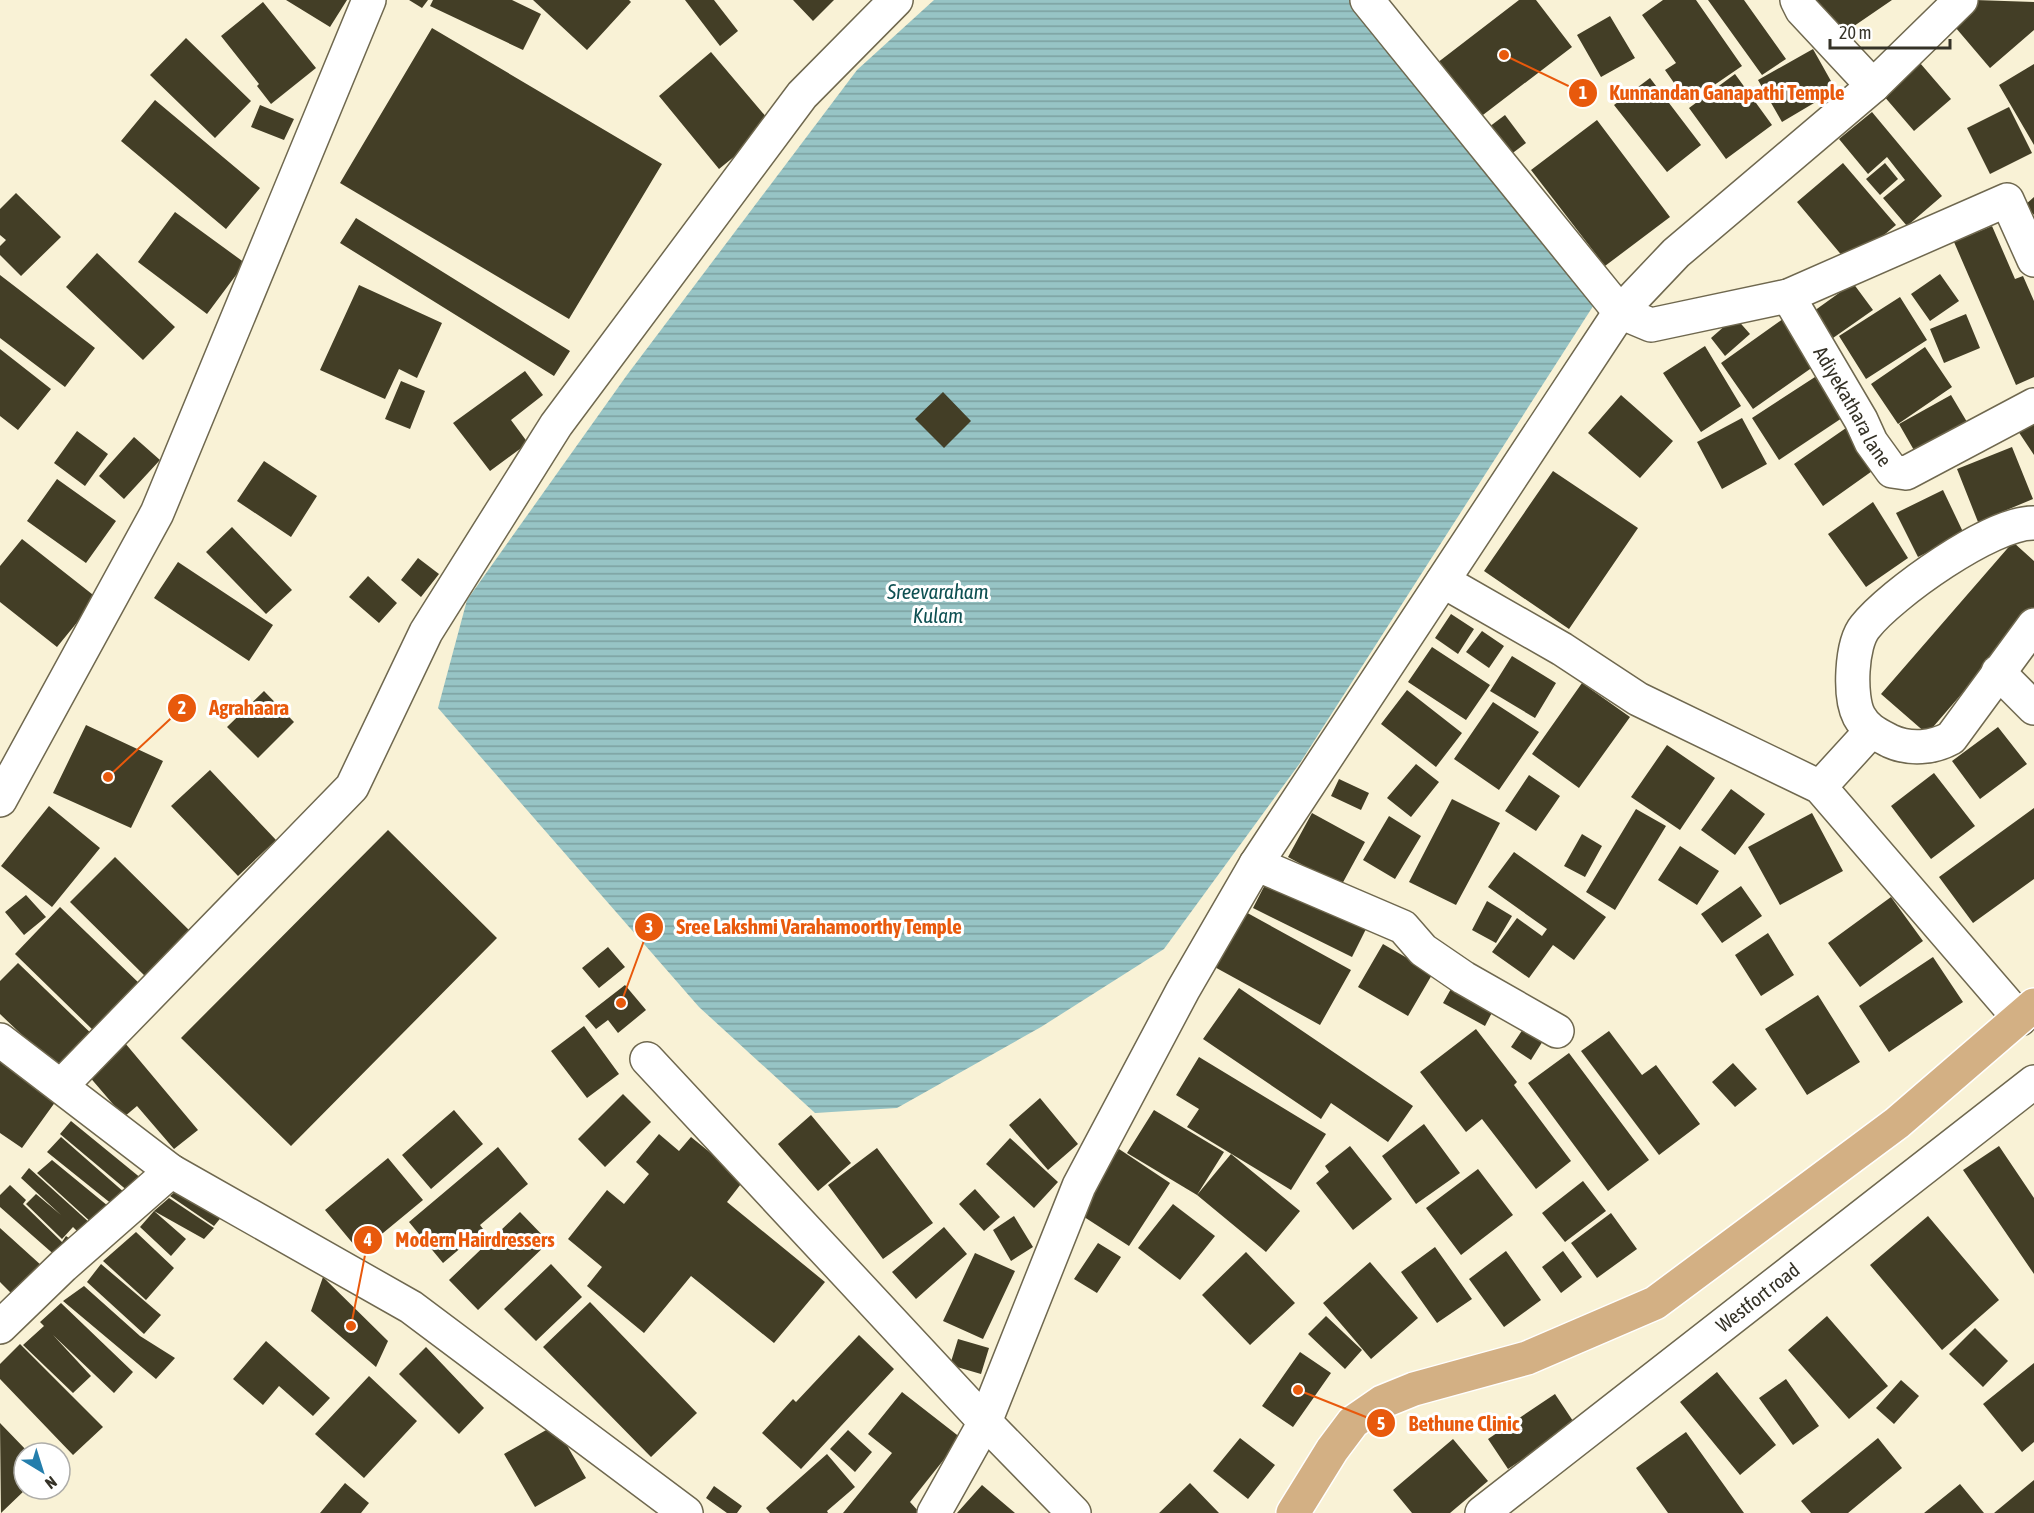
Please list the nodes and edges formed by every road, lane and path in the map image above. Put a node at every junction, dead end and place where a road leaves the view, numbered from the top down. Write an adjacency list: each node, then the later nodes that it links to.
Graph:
1 (369, 0): 18 (street)
2 (896, 0): 25 (street)
3 (1367, 0): 9 (street)
4 (1797, 0): 6 (street)
5 (1961, 0): 6 (street)
6 (1873, 86): 9 (street)
7 (2034, 260): 8 (street)
8 (1788, 296): 9 (street); 10 (street, Adiyekathara lane)
9 (1620, 312): 12 (street)
10 (2034, 405)
11 (2034, 523): 16 (street)
12 (1443, 581): 17 (street); 19 (street)
13 (2034, 626): 14 (street)
14 (1998, 672): 15 (street); 16 (street)
15 (2034, 708)
16 (1871, 731): 17 (street)
17 (1820, 787): 20 (street)
18 (0, 800)
19 (1256, 864): 21 (street); 28 (street)
20 (2027, 1012): 32 (main road)
21 (1557, 1031)
22 (0, 1040): 25 (street)
23 (647, 1059): 28 (street)
24 (2034, 1082): 33 (street, Westfort road)
25 (62, 1085): 26 (street)
26 (171, 1171): 27 (street); 29 (street)
27 (0, 1327)
28 (985, 1422): 30 (street); 31 (street)
29 (686, 1513)
30 (934, 1513)
31 (1074, 1513)
32 (1293, 1513)
33 (1482, 1513)

